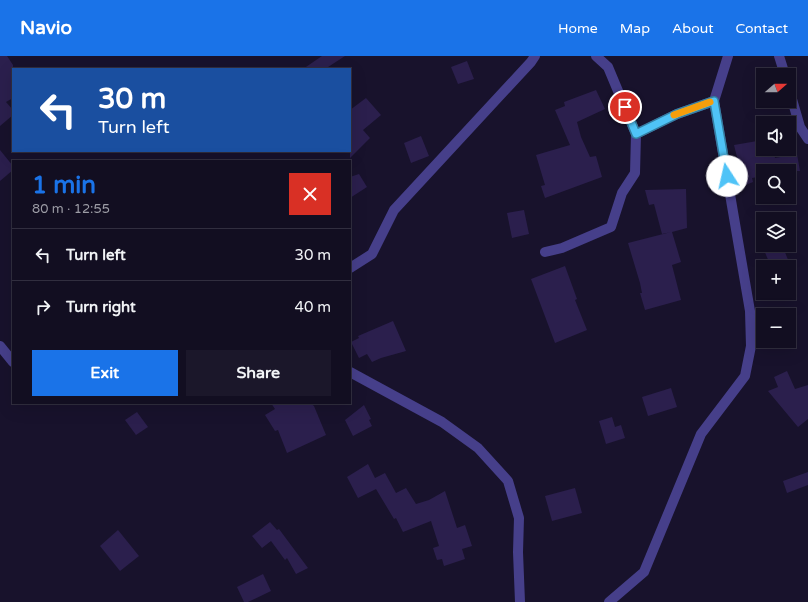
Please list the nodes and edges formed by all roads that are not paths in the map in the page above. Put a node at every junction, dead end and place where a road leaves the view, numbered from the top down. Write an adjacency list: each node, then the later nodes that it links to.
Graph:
1 (535, 56): 11 (street)
2 (596, 56): 8 (street)
3 (728, 56): 6 (street)
4 (779, 56): 5 (street)
5 (783, 68)
6 (714, 101): 8 (street); 16 (street)
7 (794, 108): 9 (street)
8 (636, 134): 10 (street)
9 (808, 139)
10 (545, 252)
11 (351, 267)
12 (0, 346): 13 (street)
13 (12, 361)
14 (351, 373): 15 (street)
15 (520, 602)
16 (609, 602)

